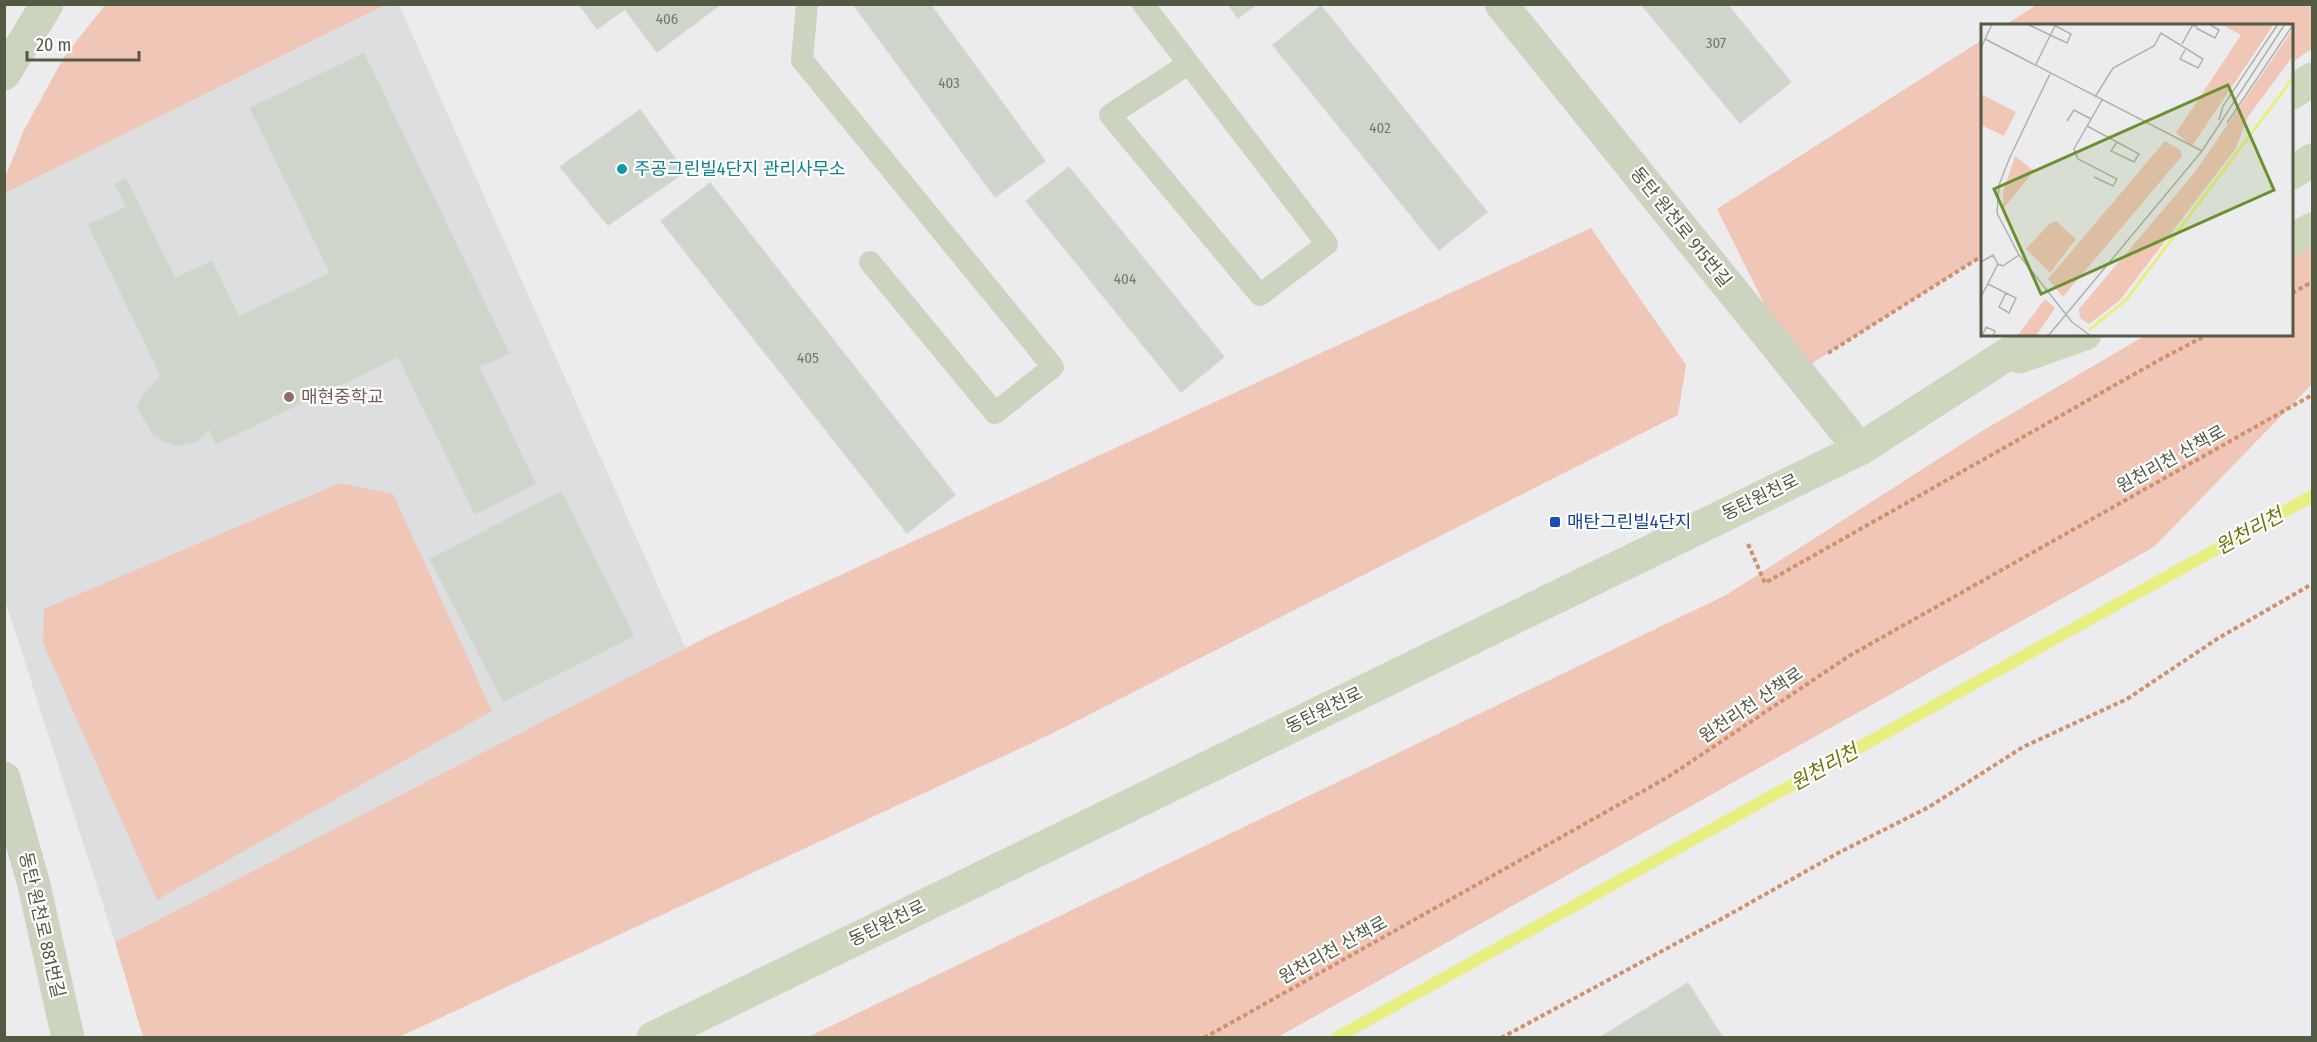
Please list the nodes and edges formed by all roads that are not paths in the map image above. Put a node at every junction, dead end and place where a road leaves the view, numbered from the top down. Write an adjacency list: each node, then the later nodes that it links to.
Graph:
1 (47, 4): 6 (street)
2 (807, 4): 13 (lane)
3 (1143, 4): 5 (lane)
4 (1501, 4): 17 (street, 동탄 원천로 915번길)
5 (1188, 63): 5 (lane)
6 (4, 74)
7 (2313, 79): 8 (main road)
8 (2293, 92)
9 (2313, 160): 10 (main road)
10 (2293, 172)
11 (2313, 229): 12 (main road)
12 (2293, 239)
13 (870, 262)
14 (2036, 336): 16 (main road, 동탄원천로)
15 (2079, 336): 16 (main road, 동탄원천로)
16 (1986, 368): 17 (main road, 동탄원천로)
17 (1860, 449): 20 (main road, 동탄원천로)
18 (4, 778): 19 (street, 동탄 원천로 881번길)
19 (69, 1038)
20 (652, 1038)

